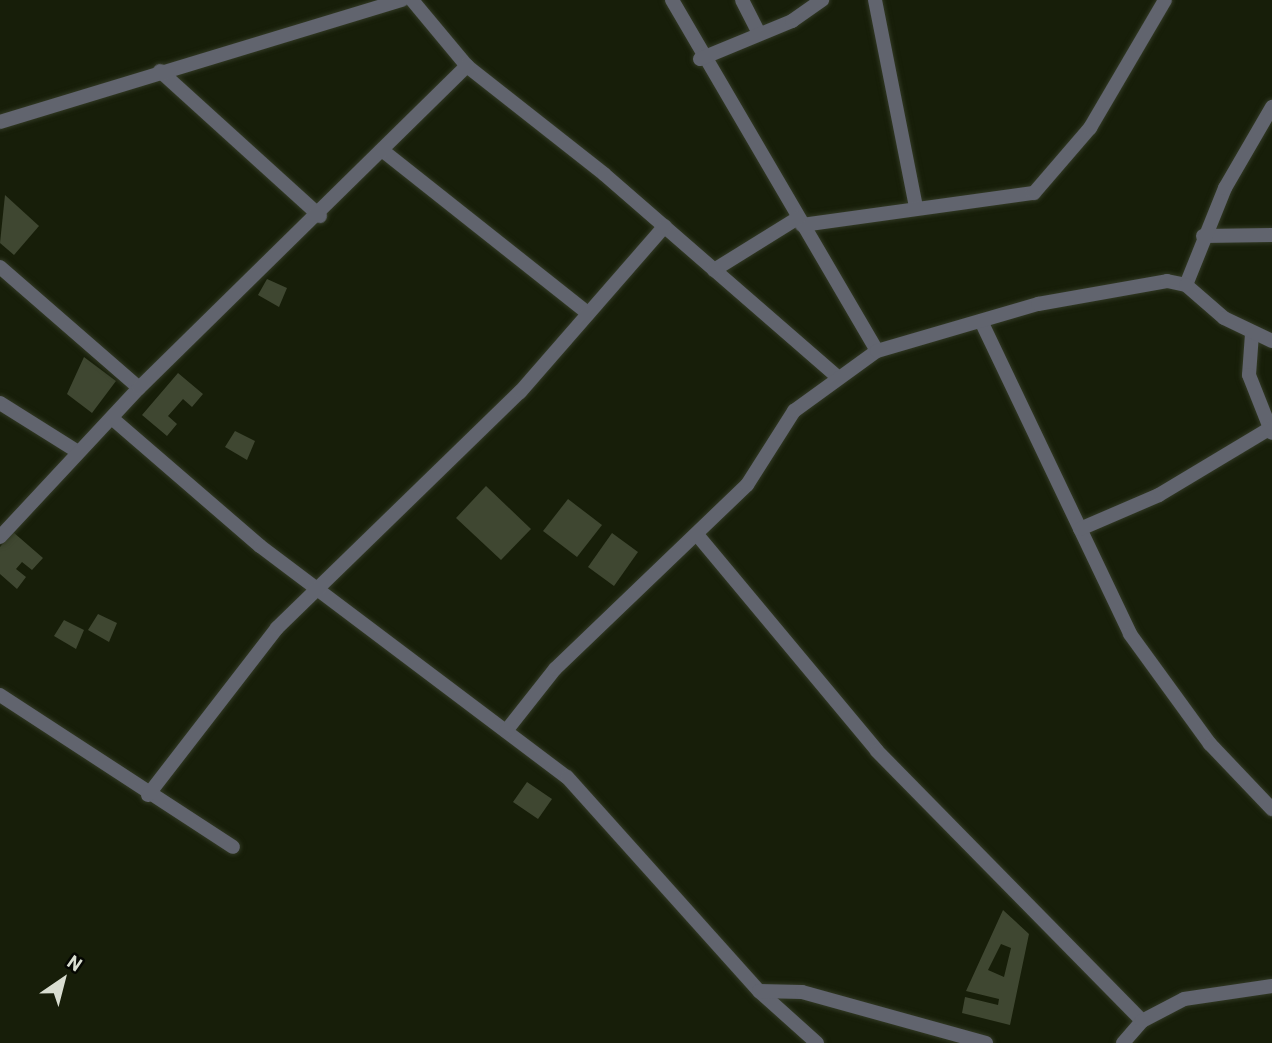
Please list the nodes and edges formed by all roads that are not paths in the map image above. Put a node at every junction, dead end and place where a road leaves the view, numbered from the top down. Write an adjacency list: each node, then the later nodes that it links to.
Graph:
1 (402, 0): 11 (street)
2 (412, 0): 10 (street)
3 (672, 0): 9 (street)
4 (742, 0): 8 (street)
5 (822, 0): 8 (street)
6 (875, 0): 15 (street)
7 (1166, 0): 15 (street)
8 (759, 34): 9 (street)
9 (701, 59): 17 (street)
10 (467, 66): 14 (street); 18 (street)
11 (160, 71): 13 (street); 16 (street)
12 (1272, 107): 19 (street)
13 (0, 122)
14 (383, 150): 16 (street); 24 (street)
15 (916, 208): 17 (street)
16 (320, 216): 30 (street)
17 (800, 221): 22 (street); 28 (street)
18 (666, 226): 22 (street); 24 (street)
19 (1203, 236): 20 (street); 23 (street)
20 (1272, 236)
21 (0, 267): 30 (street)
22 (714, 270): 29 (street)
23 (1186, 285): 25 (street); 26 (street)
24 (588, 313): 40 (street)
25 (981, 321): 28 (street); 37 (street)
26 (1252, 334): 27 (street); 33 (street)
27 (1272, 341)
28 (877, 351): 29 (street)
29 (836, 376): 39 (street)
30 (139, 388): 32 (street)
31 (0, 403): 34 (street)
32 (114, 420): 34 (street); 40 (street)
33 (1271, 431): 37 (street)
34 (78, 452): 36 (street)
35 (0, 513): 36 (street)
36 (13, 521): 38 (street)
37 (1080, 529): 44 (street)
38 (0, 537)
39 (699, 537): 42 (street); 48 (street)
40 (314, 588): 42 (street); 43 (street)
41 (0, 695): 43 (street)
42 (506, 731): 47 (street)
43 (148, 795): 45 (street)
44 (1272, 809)
45 (233, 847)
46 (1272, 986): 48 (street)
47 (759, 991): 49 (street); 50 (street)
48 (1142, 1021): 51 (street)
49 (817, 1043)
50 (986, 1043)
51 (1123, 1043)

